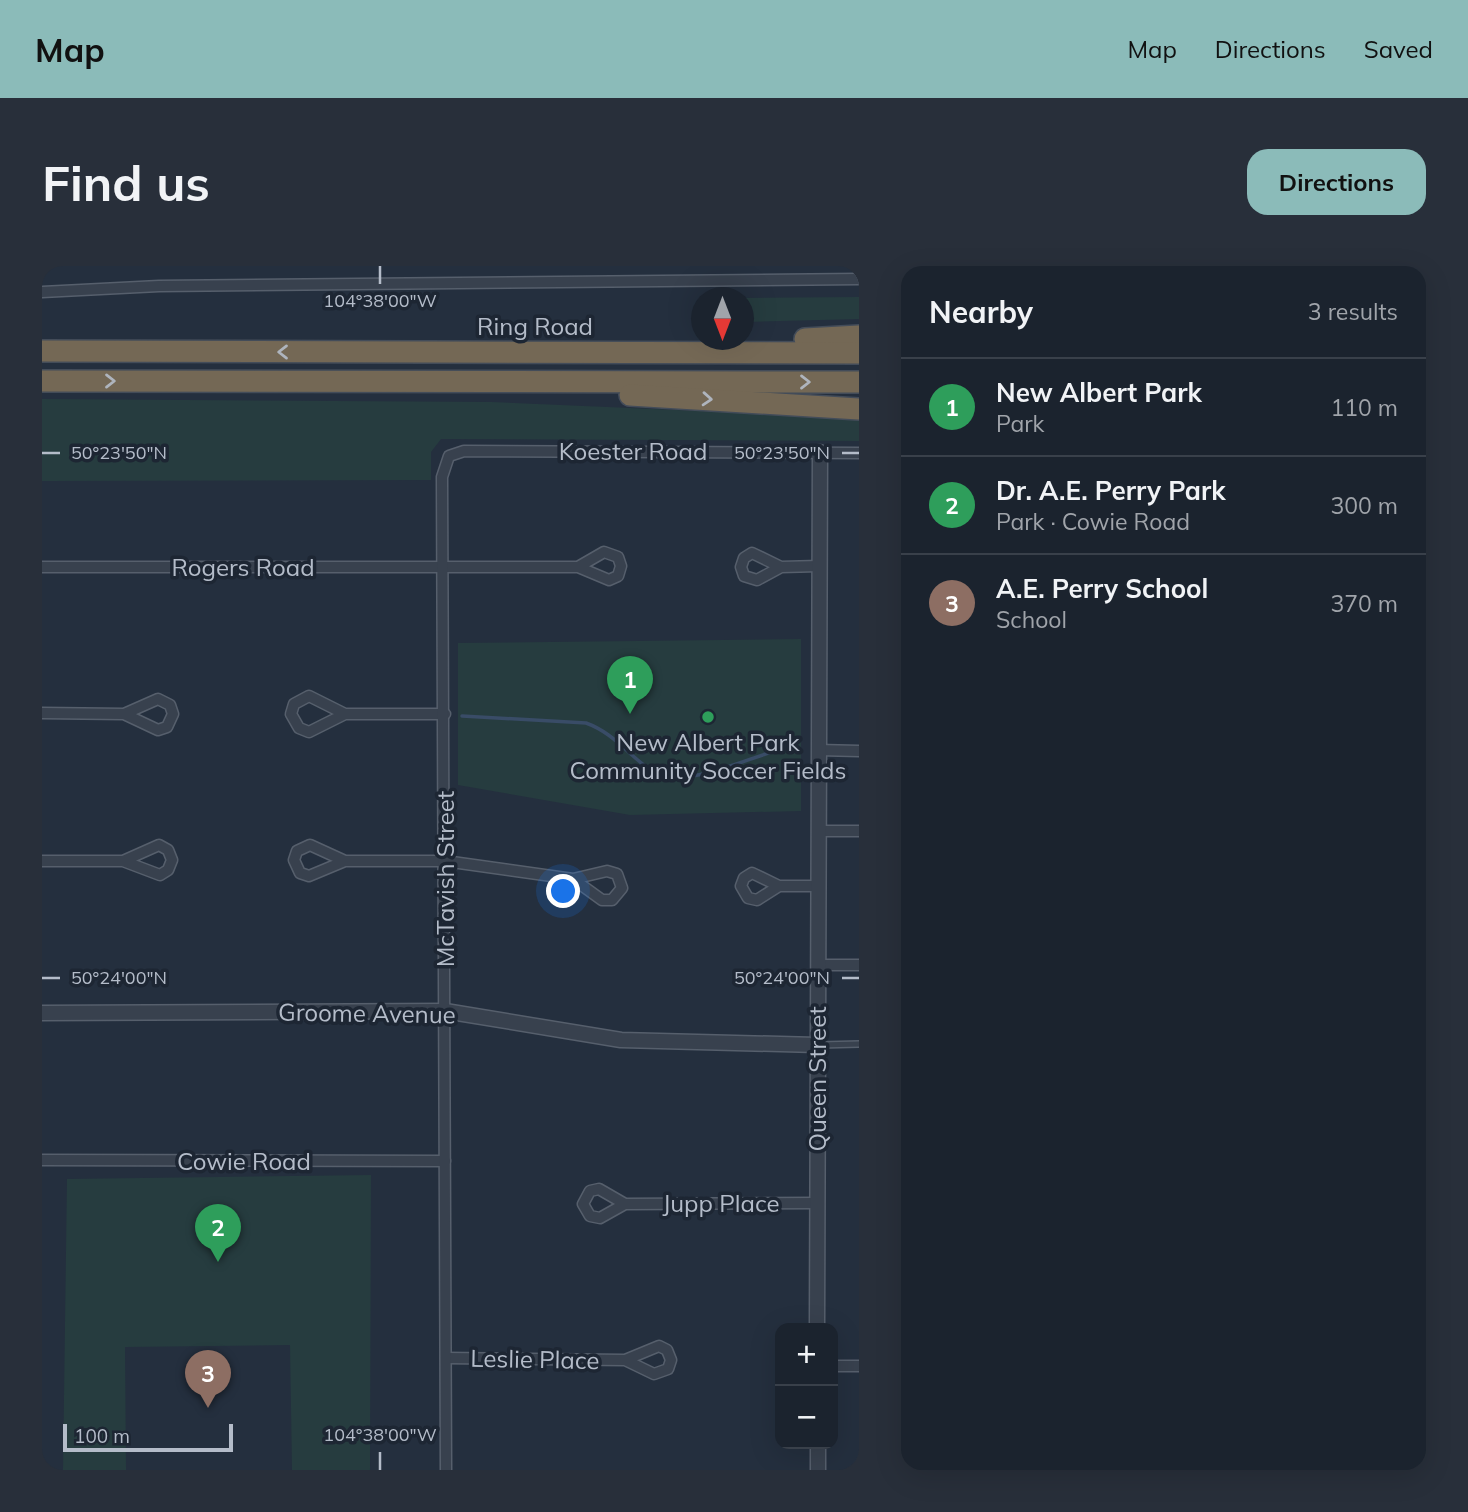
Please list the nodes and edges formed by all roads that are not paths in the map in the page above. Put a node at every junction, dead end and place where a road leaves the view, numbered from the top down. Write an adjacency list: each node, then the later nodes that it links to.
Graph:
1 (859, 279): 2 (street)
2 (42, 292)
3 (859, 336): 5 (highway)
4 (42, 351): 5 (highway, Ring Road, one-way to 4)
5 (351, 352): 6 (highway, Ring Road)
6 (859, 353)
7 (42, 381): 8 (highway, one-way to 8)
8 (271, 381): 9 (highway, one-way to 9); 10 (highway, one-way to 10)
9 (859, 382)
10 (859, 409)
11 (820, 452): 12 (street, Koester Road); 13 (street, Koester Road); 14 (street, Queen Street)
12 (859, 453)
13 (449, 456): 16 (street, McTavish Street)
14 (819, 566): 18 (street); 23 (street, Queen Street)
15 (42, 567): 16 (street, Rogers Road)
16 (444, 567): 17 (street, Rogers Road); 21 (street, McTavish Street)
17 (578, 567)
18 (781, 567)
19 (42, 713): 22 (street)
20 (345, 714): 20 (street); 21 (street)
21 (444, 714): 27 (street, McTavish Street)
22 (124, 715)
23 (818, 750): 24 (street); 25 (street, Queen Street)
24 (859, 751)
25 (818, 831): 26 (street); 33 (street, Queen Street)
26 (859, 831)
27 (445, 860): 30 (street); 31 (street); 36 (street, McTavish Street)
28 (42, 861): 29 (street)
29 (123, 861)
30 (345, 861)
31 (573, 879)
32 (779, 886): 33 (street)
33 (817, 886): 34 (street, Queen Street)
34 (818, 965): 35 (street); 39 (street, Queen Street)
35 (859, 965)
36 (445, 1011): 37 (street, Groome Avenue); 39 (street, Groome Avenue); 41 (street, McTavish Street)
37 (42, 1013)
38 (859, 1044): 39 (lane)
39 (817, 1045): 42 (street, Queen Street)
40 (42, 1160): 41 (street, Cowie Road)
41 (445, 1161): 45 (street, McTavish Street)
42 (817, 1203): 43 (street, Jupp Place); 44 (street, Queen Street)
43 (625, 1204)
44 (817, 1323)
45 (446, 1358): 46 (street, Leslie Place); 50 (street, McTavish Street)
46 (625, 1360)
47 (838, 1366): 48 (street)
48 (859, 1366)
49 (818, 1449): 51 (street)
50 (446, 1470)
51 (818, 1470)

